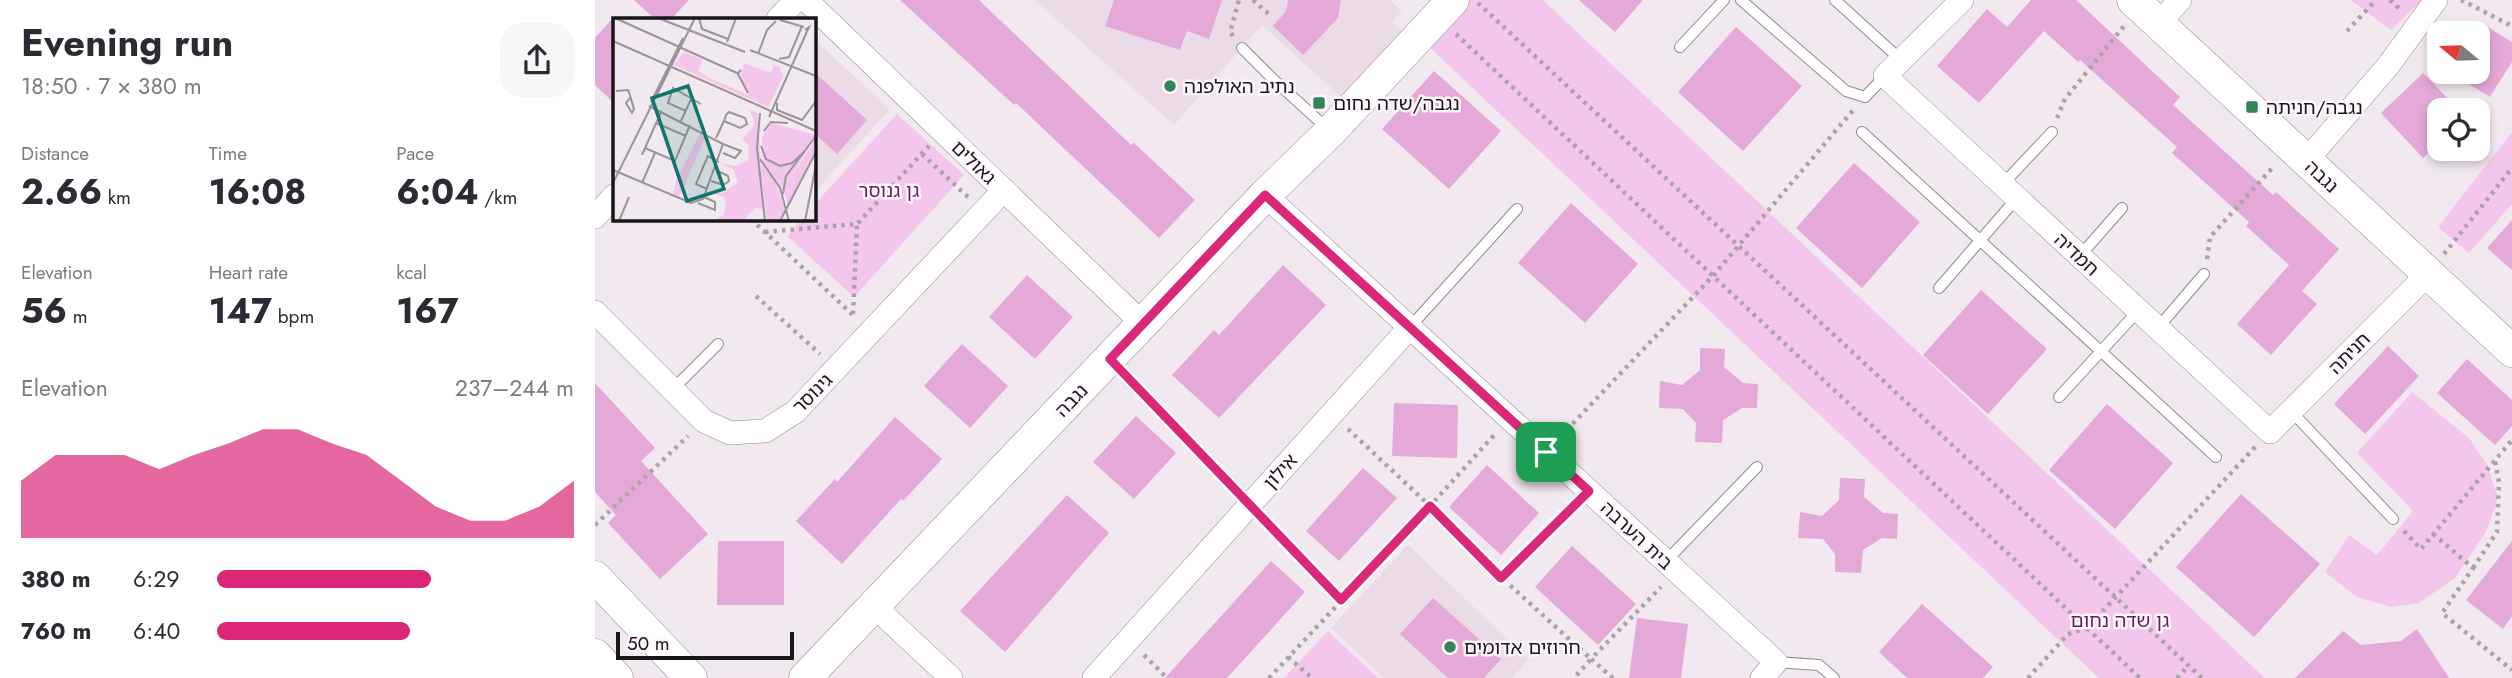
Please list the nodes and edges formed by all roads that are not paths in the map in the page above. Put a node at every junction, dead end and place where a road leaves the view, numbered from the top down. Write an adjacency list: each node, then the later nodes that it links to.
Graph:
1 (796, 0): 11 (street)
2 (806, 0): 19 (street, גאולים)
3 (1724, 0): 12 (lane)
4 (1741, 0): 14 (lane)
5 (1835, 0): 14 (lane)
6 (1962, 0): 14 (street)
7 (2180, 0): 10 (street)
8 (2436, 0): 18 (street)
9 (1445, 8): 15 (street, נגבה)
10 (2144, 10): 18 (street, נגבה)
11 (779, 18)
12 (1680, 47)
13 (1242, 48): 15 (lane)
14 (1893, 68): 20 (street, חמדיה)
15 (1331, 131): 21 (street, נגבה)
16 (1863, 132): 26 (lane)
17 (2052, 132): 20 (lane)
18 (2298, 154): 29 (street, נגבה)
19 (1004, 190): 33 (street, גאולים); 39 (street, גינוסר)
20 (2009, 192): 26 (lane); 27 (street, חמדיה)
21 (1265, 195): 33 (street, נגבה); 34 (street, בית הערבה)
22 (613, 197): 25 (street)
23 (2122, 208): 27 (lane)
24 (1517, 209): 34 (lane)
25 (595, 217)
26 (1980, 240): 30 (lane); 37 (lane)
27 (2079, 257): 31 (street, חמדיה)
28 (2204, 274): 35 (lane)
29 (2428, 274): 38 (street, נגבה); 41 (street, חניתה)
30 (1938, 288)
31 (2138, 311): 35 (street, חמדיה); 37 (lane)
32 (595, 312): 39 (street, גינוסר)
33 (1143, 324): 48 (street, נגבה)
34 (1410, 327): 46 (street, בית הערבה); 55 (street, אילון)
35 (2157, 328): 42 (street, חמדיה)
36 (718, 344): 39 (lane)
37 (2101, 351): 40 (lane); 43 (lane)
38 (2512, 351)
39 (671, 391)
40 (2059, 397)
41 (2291, 411): 42 (street, חניתה); 45 (lane)
42 (2270, 432)
43 (2216, 457)
44 (1757, 467): 46 (lane)
45 (2393, 519)
46 (1672, 566): 50 (street, בית הערבה)
47 (595, 577): 52 (street)
48 (874, 606): 53 (street, נגבה); 54 (street)
49 (595, 656): 51 (street)
50 (1769, 670): 56 (lane)
51 (617, 678)
52 (691, 678)
53 (805, 678)
54 (951, 678)
55 (1094, 678)
56 (1834, 678)

